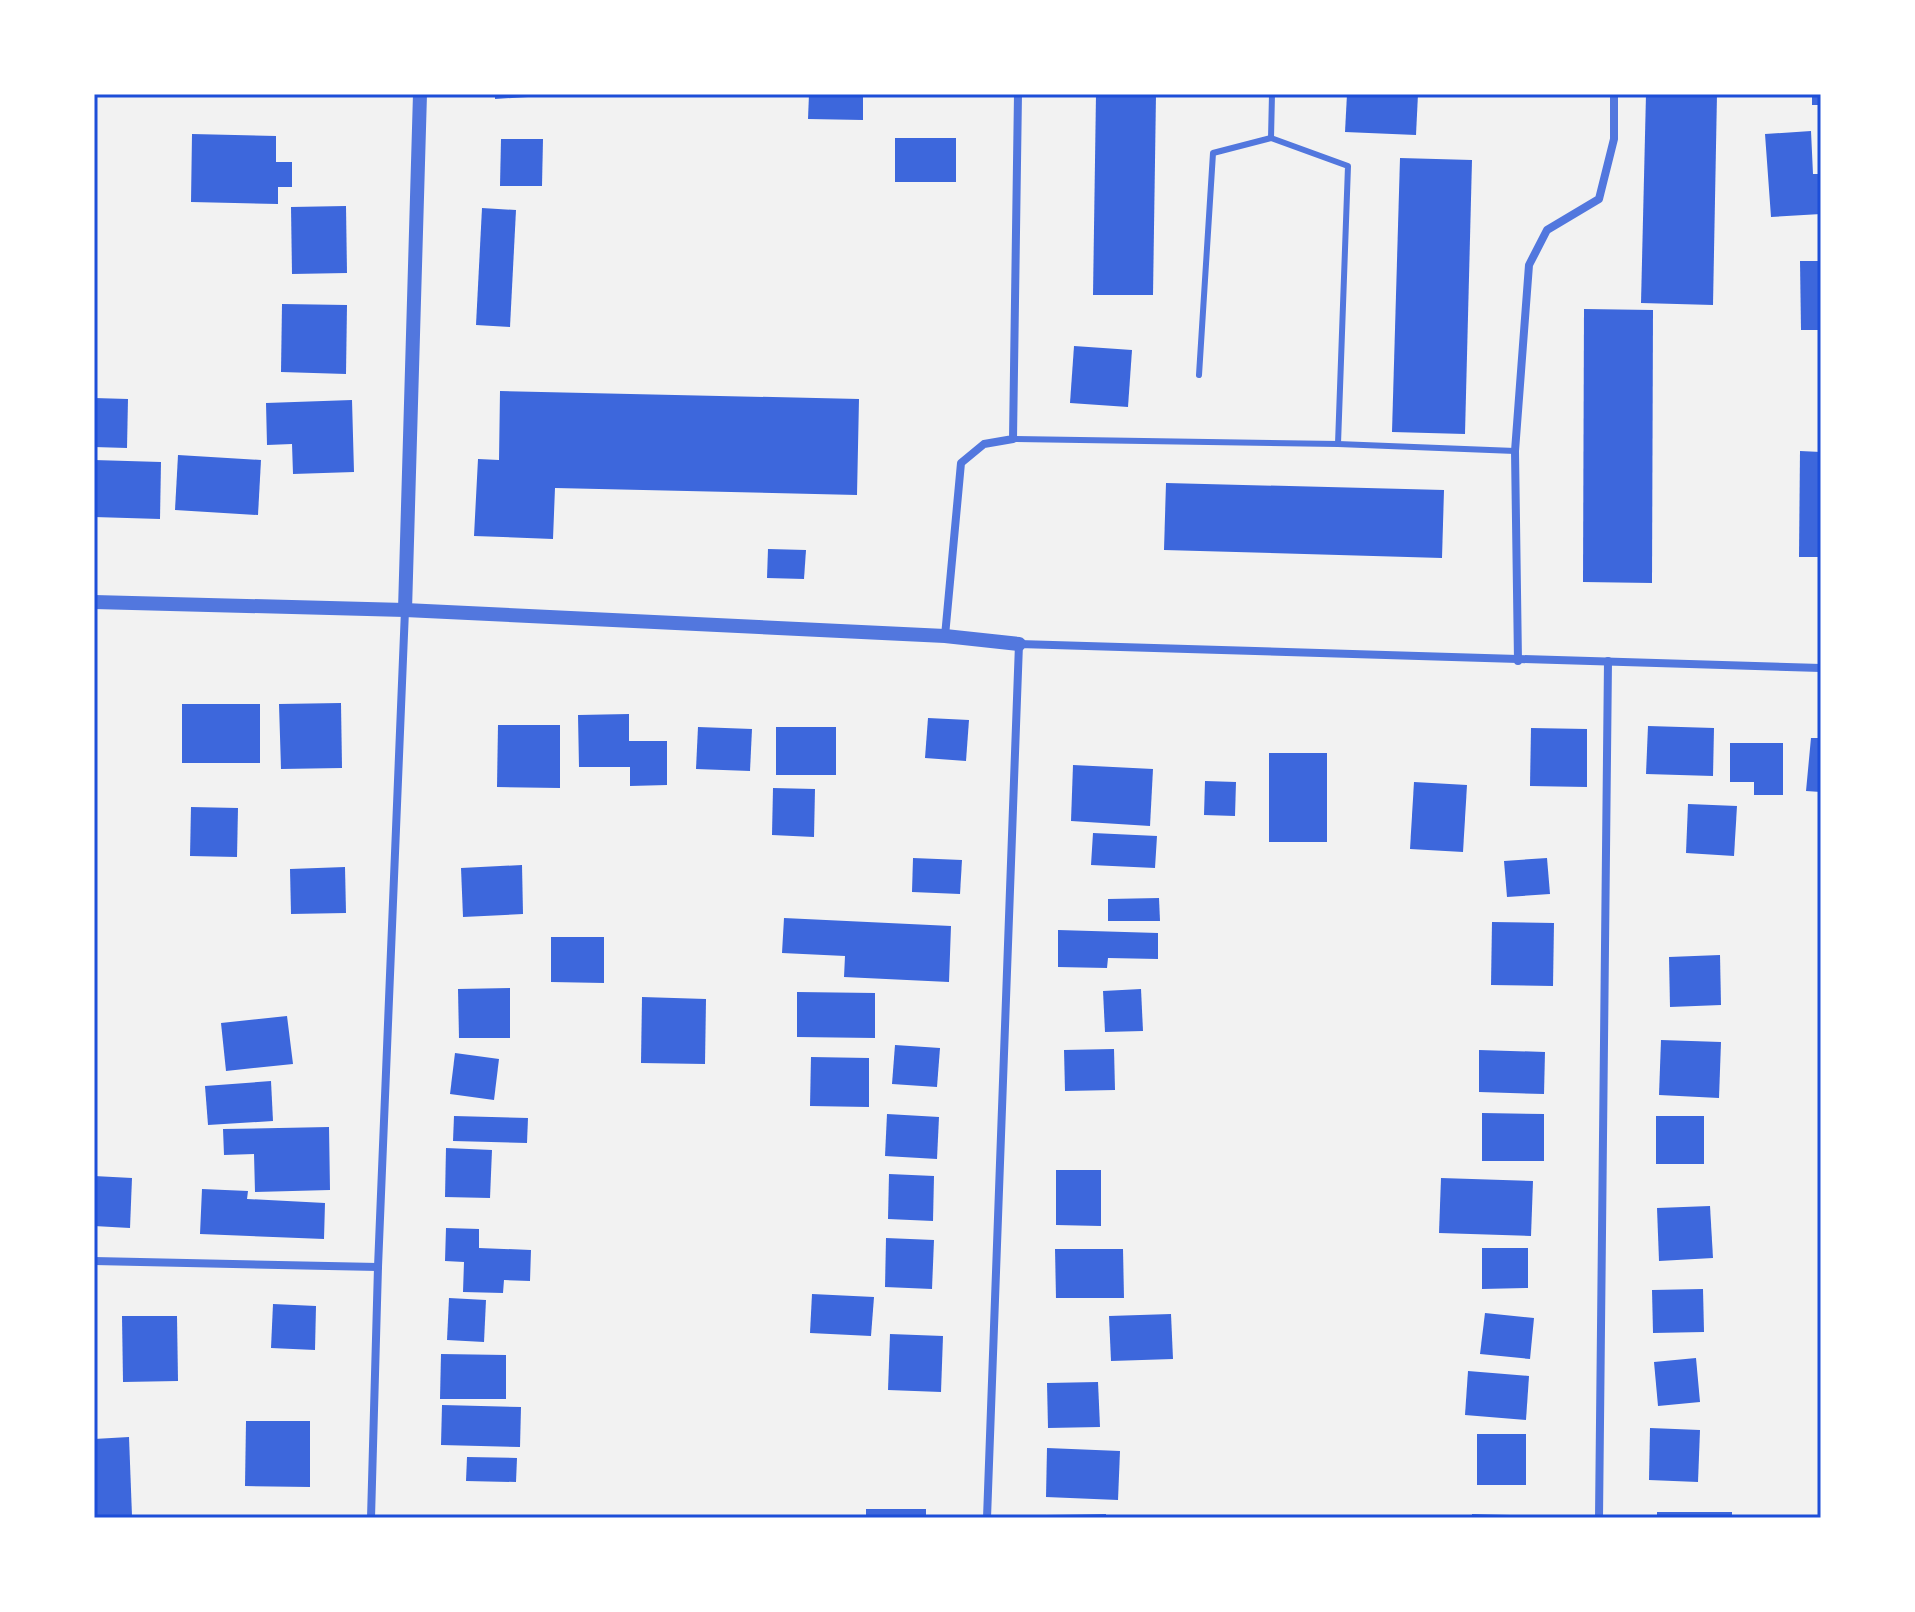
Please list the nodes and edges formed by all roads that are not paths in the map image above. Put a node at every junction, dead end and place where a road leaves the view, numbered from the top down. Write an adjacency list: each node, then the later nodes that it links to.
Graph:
1 (420, 94): 11 (street)
2 (1018, 94): 7 (street)
3 (1272, 94): 5 (lane)
4 (1614, 94): 9 (street)
5 (1271, 138): 6 (lane); 8 (lane)
6 (1199, 375)
7 (1013, 439): 8 (lane); 12 (street)
8 (1338, 444): 9 (lane)
9 (1515, 451): 14 (street)
10 (94, 602): 11 (street)
11 (405, 610): 12 (street); 18 (street)
12 (945, 636): 13 (street)
13 (1019, 644): 14 (street); 20 (street)
14 (1518, 661): 15 (street)
15 (1608, 661): 16 (street); 21 (street)
16 (1821, 668)
17 (94, 1261): 18 (street)
18 (378, 1267): 19 (street)
19 (371, 1518)
20 (987, 1518)
21 (1599, 1518)

